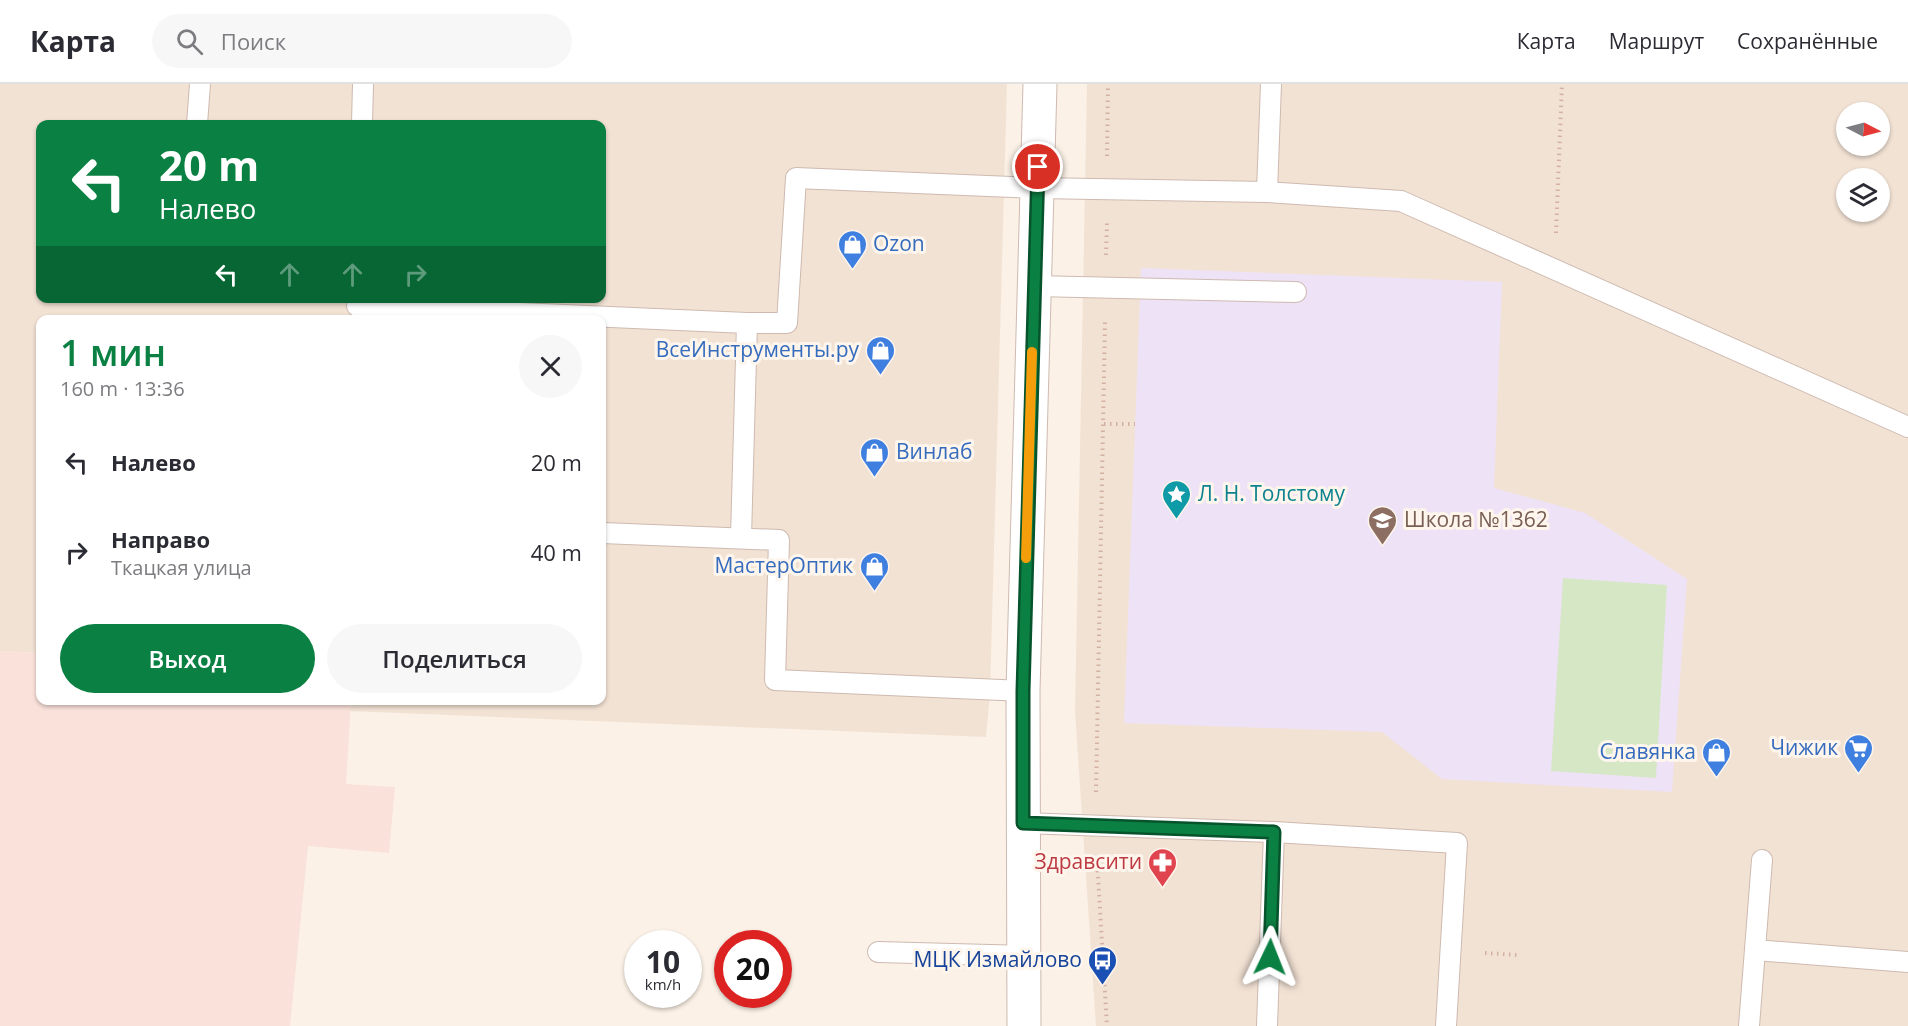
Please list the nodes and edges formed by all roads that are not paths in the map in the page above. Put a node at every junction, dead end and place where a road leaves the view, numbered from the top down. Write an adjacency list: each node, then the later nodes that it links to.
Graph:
1 (200, 84): 5 (lane)
2 (363, 84): 6 (lane)
3 (1040, 84): 7 (street)
4 (1271, 84): 8 (lane)
5 (197, 120)
6 (362, 120)
7 (1037, 188): 8 (lane); 9 (street); 14 (lane)
8 (1267, 192): 15 (lane)
9 (1035, 286): 10 (lane); 18 (street)
10 (1296, 292)
11 (357, 308): 12 (lane)
12 (539, 315)
13 (606, 318): 14 (lane)
14 (747, 323): 17 (lane)
15 (1908, 427)
16 (606, 533): 17 (lane)
17 (741, 537): 18 (lane)
18 (1023, 691): 19 (street)
19 (1023, 823): 20 (lane); 24 (street)
20 (1274, 832): 27 (lane); 28 (lane)
21 (1762, 860): 22 (lane)
22 (1755, 950): 25 (lane); 29 (lane)
23 (878, 952): 24 (lane)
24 (1023, 956): 26 (street)
25 (1908, 962)
26 (1024, 1026)
27 (1267, 1026)
28 (1446, 1026)
29 (1749, 1026)

